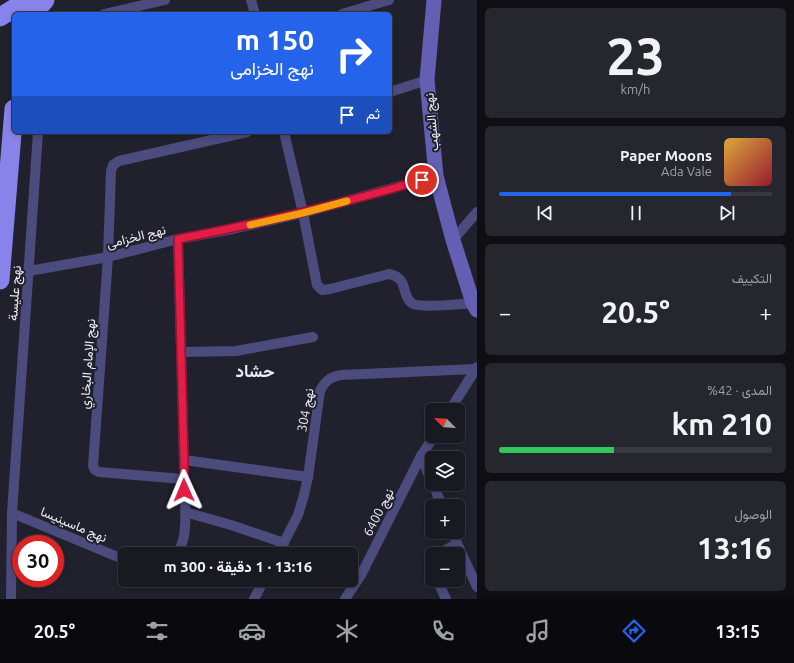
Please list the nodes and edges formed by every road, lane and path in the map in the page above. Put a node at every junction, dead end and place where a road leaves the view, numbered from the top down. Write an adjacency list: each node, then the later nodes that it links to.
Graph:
1 (28, 0): 11 (highway)
2 (45, 0): 7 (highway)
3 (165, 0): 8 (street)
4 (251, 0): 9 (street)
5 (389, 0): 10 (street)
6 (434, 0): 12 (street, نهج الشهب)
7 (35, 12)
8 (113, 12)
9 (254, 12)
10 (349, 12)
11 (0, 17)
12 (428, 80): 13 (street); 18 (street, نهج الشهب)
13 (392, 91)
14 (12, 134): 25 (highway)
15 (38, 134): 24 (street, نهج عليسة)
16 (238, 134): 23 (street, نهج الإمام البخاري)
17 (284, 134): 20 (street)
18 (436, 176): 20 (street, نهج الخزامى); 22 (street, نهج الشهب)
19 (477, 212): 22 (street)
20 (303, 213): 21 (street, نهج الخزامى); 26 (street)
21 (178, 239): 23 (street, نهج الخزامى); 28 (street)
22 (454, 240): 26 (street, نهج الشهب)
23 (108, 257): 24 (street, نهج الخزامى); 37 (street, نهج الإمام البخاري)
24 (28, 271): 38 (street, نهج عليسة)
25 (0, 280)
26 (475, 307)
27 (313, 337): 28 (street)
28 (181, 352): 34 (street)
29 (475, 370): 30 (street); 31 (street); 36 (street, نهج 304)
30 (477, 384)
31 (454, 403)
32 (429, 443): 33 (street, نهج 6400)
33 (421, 456): 35 (street); 52 (street, نهج 6400)
34 (184, 460): 36 (street); 37 (street)
35 (425, 466)
36 (308, 477): 41 (street, نهج 304)
37 (183, 479): 39 (street)
38 (12, 512): 46 (street, نهج ماسينيسا); 50 (street, نهج عليسة)
39 (185, 512): 41 (street); 43 (street)
40 (455, 539): 42 (street)
41 (284, 543): 44 (street, نهج 304)
42 (457, 544): 45 (street); 49 (street)
43 (180, 547)
44 (282, 547)
45 (451, 547)
46 (118, 557)
47 (260, 587): 51 (street)
48 (440, 587): 53 (street)
49 (477, 587)
50 (11, 599)
51 (254, 599)
52 (345, 599)
53 (446, 599)

